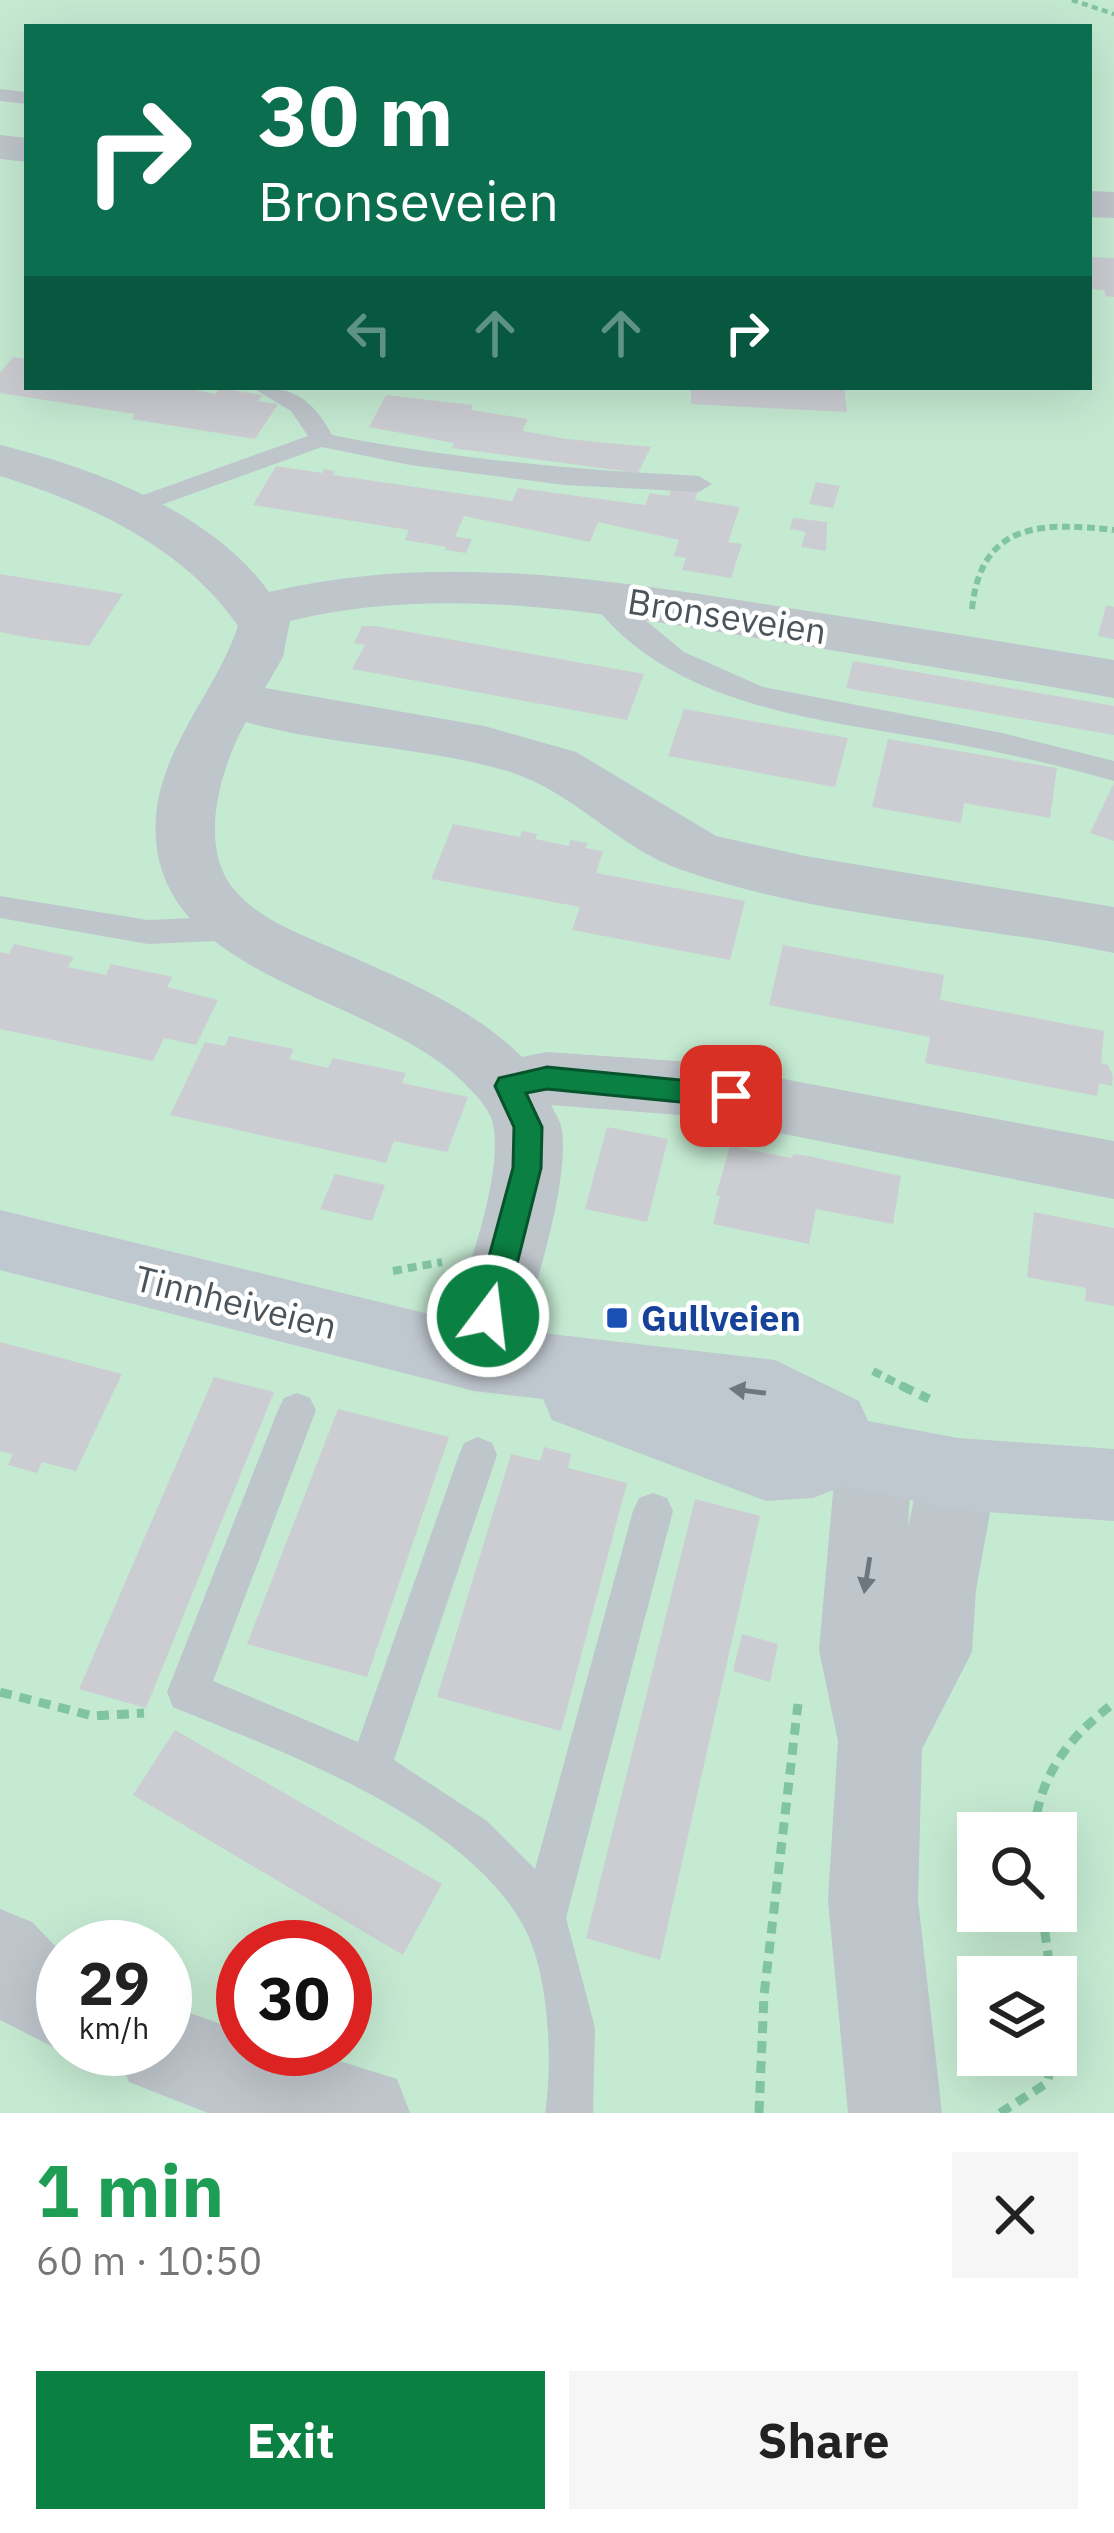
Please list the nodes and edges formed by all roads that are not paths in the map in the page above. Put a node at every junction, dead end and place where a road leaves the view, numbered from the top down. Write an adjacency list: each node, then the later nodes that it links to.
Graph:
1 (274, 390): 2 (lane)
2 (322, 440): 4 (lane); 5 (lane)
3 (0, 460): 5 (street)
4 (699, 484)
5 (127, 509): 7 (street)
6 (602, 597): 7 (street); 8 (street, Bronseveien); 10 (lane, Bronseveien)
7 (257, 612): 9 (street)
8 (1114, 679)
9 (231, 696): 12 (street); 13 (street)
10 (1114, 771)
11 (0, 907): 12 (lane)
12 (238, 928): 14 (street)
13 (1114, 930)
14 (509, 1086): 15 (street); 17 (street)
15 (1114, 1170)
16 (0, 1240): 17 (street, Tinnheiveien)
17 (474, 1358): 19 (street, Tinnheiveien)
18 (297, 1410): 25 (lane)
19 (856, 1454): 21 (street, Tinnheiveien); 24 (street, one-way to 24)
20 (478, 1456): 25 (lane)
21 (958, 1474): 22 (street, Tinnheiveien); 24 (street)
22 (1114, 1485)
23 (653, 1511): 26 (lane)
24 (880, 1741): 32 (street)
25 (370, 1768): 26 (lane)
26 (544, 1917): 31 (lane)
27 (0, 1954): 28 (street)
28 (36, 1990)
29 (192, 2060): 30 (street)
30 (363, 2113)
31 (569, 2113)
32 (895, 2113)

